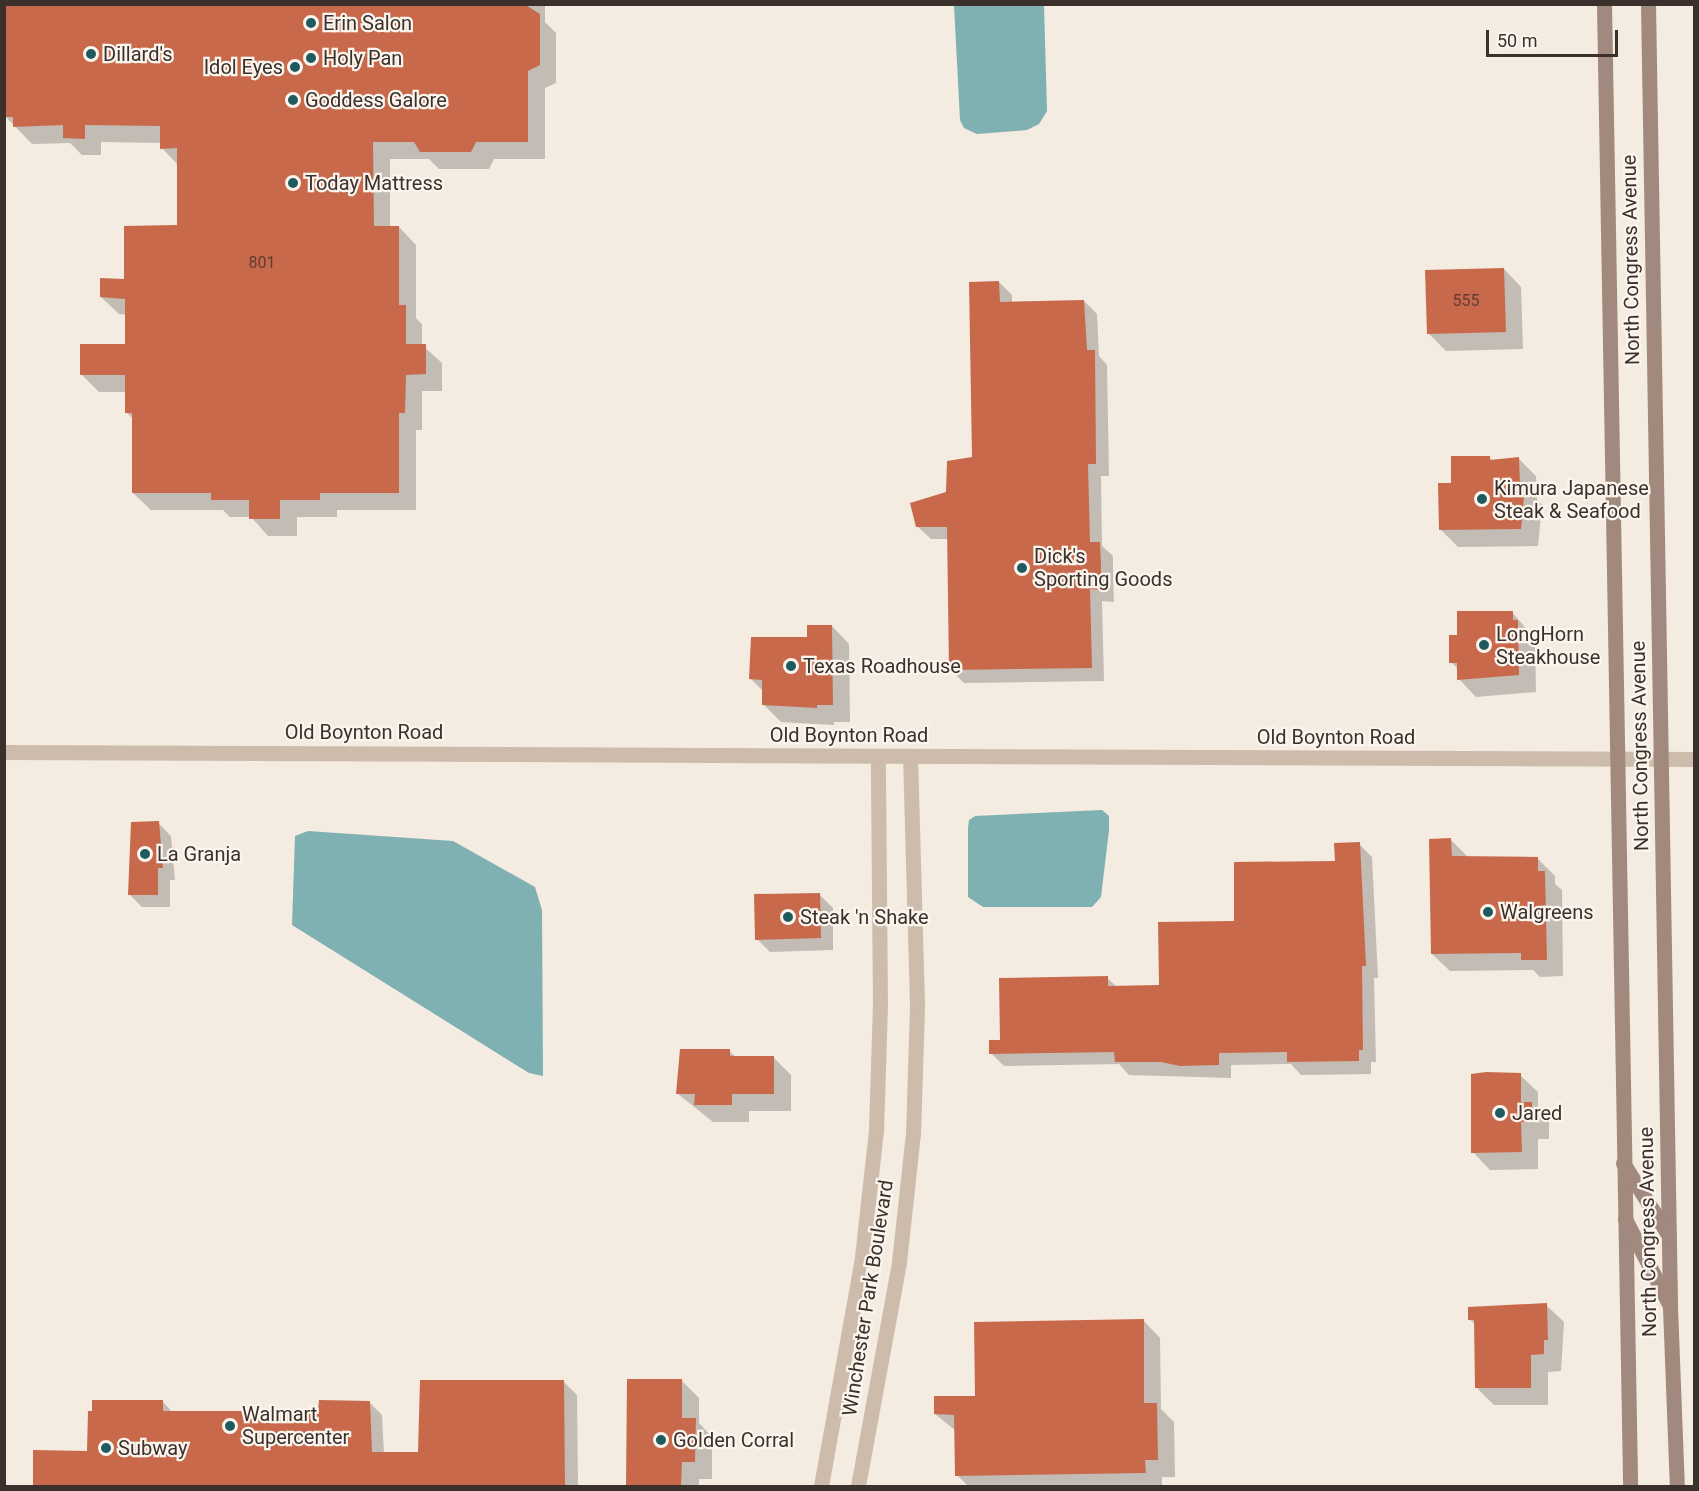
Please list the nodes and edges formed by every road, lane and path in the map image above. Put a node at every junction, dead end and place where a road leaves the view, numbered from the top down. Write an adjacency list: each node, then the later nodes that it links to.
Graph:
1 (1604, 4): 6 (main road, North Congress Avenue)
2 (1648, 4): 7 (main road, North Congress Avenue)
3 (4, 752): 4 (street, Old Boynton Road)
4 (878, 756): 5 (street, Old Boynton Road); 13 (street, Winchester Park Boulevard)
5 (910, 756): 6 (street, Old Boynton Road); 14 (street, Winchester Park Boulevard)
6 (1616, 759): 7 (street, Old Boynton Road); 9 (main road, North Congress Avenue)
7 (1661, 759): 8 (street, Old Boynton Road); 11 (main road, North Congress Avenue)
8 (1695, 759)
9 (1623, 1163): 10 (main road, North Congress Avenue); 11 (main road)
10 (1624, 1216): 12 (main road); 15 (main road, North Congress Avenue)
11 (1669, 1236): 12 (main road, North Congress Avenue)
12 (1670, 1307): 16 (main road, North Congress Avenue)
13 (821, 1486)
14 (858, 1486)
15 (1630, 1486)
16 (1677, 1486)

